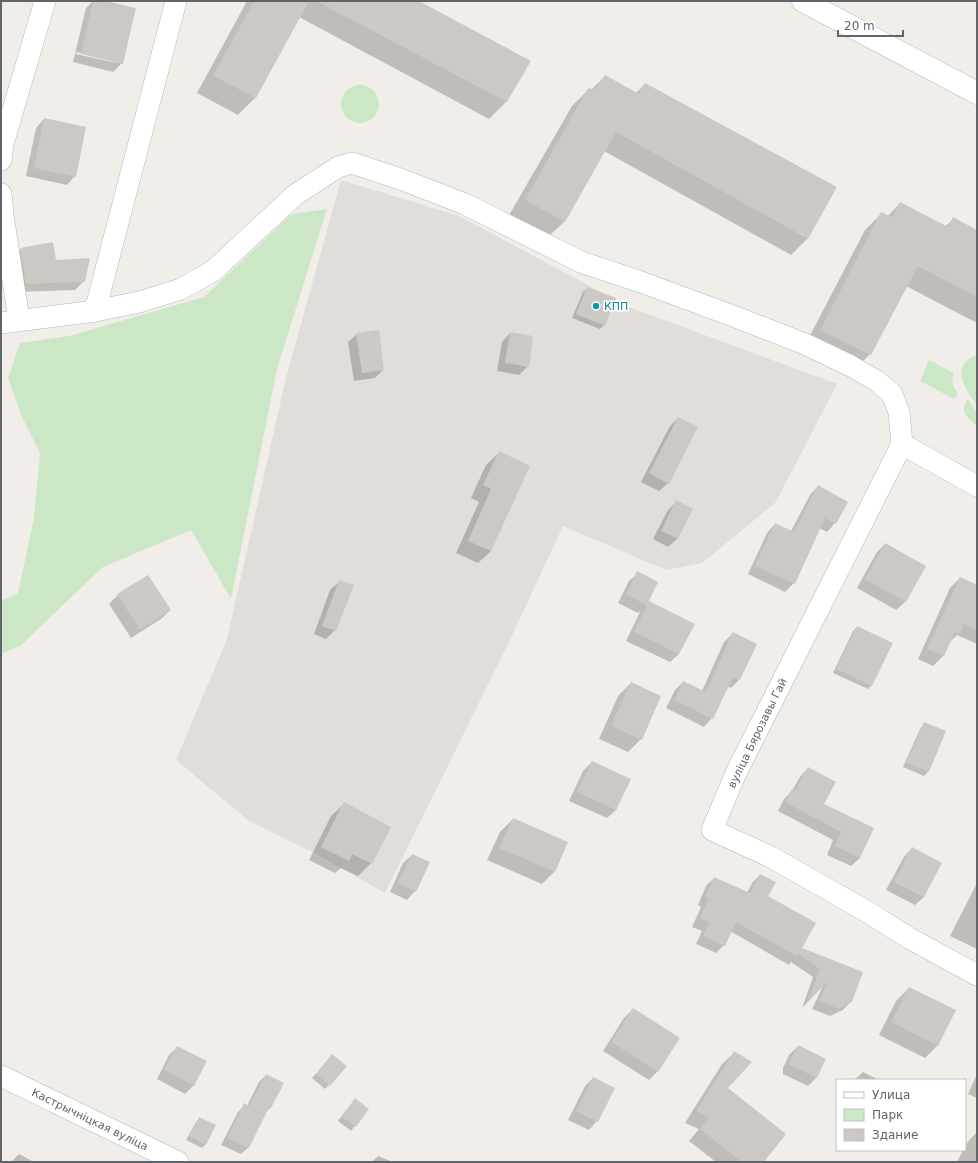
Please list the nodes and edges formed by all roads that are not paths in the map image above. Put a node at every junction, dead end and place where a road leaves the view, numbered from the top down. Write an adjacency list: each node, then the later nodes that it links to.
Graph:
1 (45, 1): 5 (street)
2 (176, 1): 7 (street)
3 (803, 1): 4 (main road)
4 (977, 93)
5 (1, 160)
6 (1, 194): 8 (street)
7 (95, 311): 8 (street); 9 (street)
8 (10, 322)
9 (902, 444): 10 (street); 11 (street, вуліца Бярозавы Гай)
10 (977, 486)
11 (977, 975)
12 (1, 1076): 13 (street, Кастрычніцкая вуліца)
13 (178, 1162)

